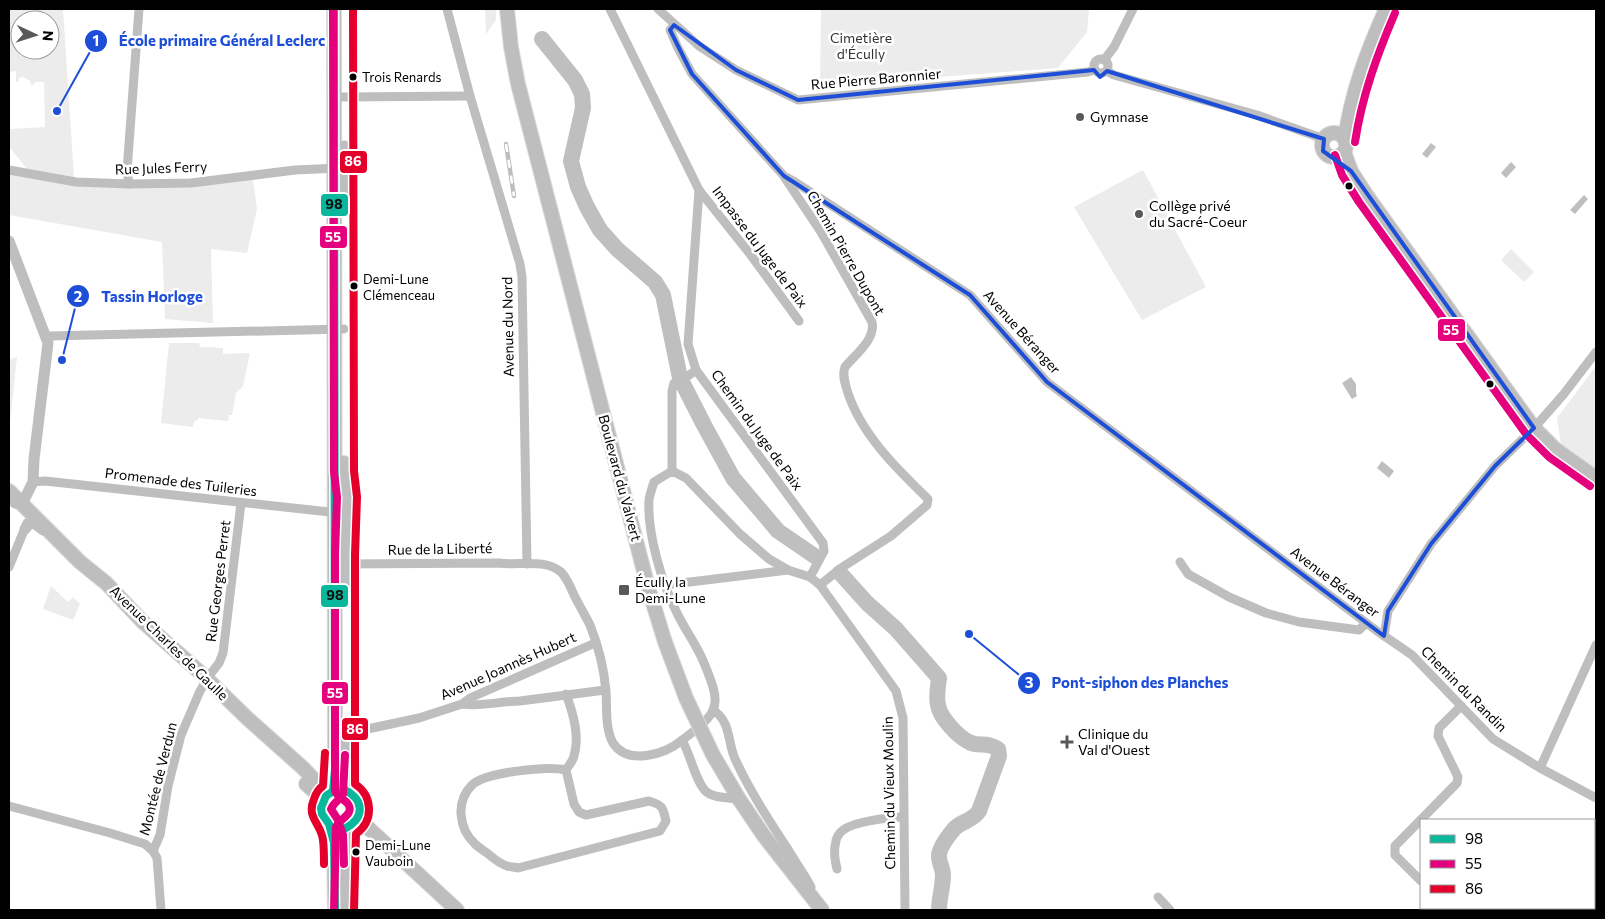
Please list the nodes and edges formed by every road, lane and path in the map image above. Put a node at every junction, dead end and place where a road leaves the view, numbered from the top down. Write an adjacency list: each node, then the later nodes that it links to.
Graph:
1 (139, 9): 20 (street)
2 (334, 9): 17 (main road)
3 (343, 9): 15 (main road)
4 (447, 9): 14 (street, Avenue du Nord)
5 (507, 9): 63 (main road, Boulevard du Valvert, bridge)
6 (610, 9): 21 (street)
7 (658, 9): 10 (street, Rue Pierre Baronnier)
8 (1133, 9): 11 (street)
9 (1386, 9): 16 (main road)
10 (674, 25): 12 (street, Rue Pierre Baronnier); 19 (street, Avenue Béranger)
11 (1104, 60): 12 (street); 13 (street)
12 (1094, 70): 13 (street)
13 (1107, 70): 16 (street)
14 (470, 96): 15 (street); 41 (street, Avenue du Nord)
15 (347, 97): 17 (main road)
16 (1336, 144): 28 (main road)
17 (339, 168): 20 (street, Rue Jules Ferry); 24 (main road)
18 (9, 170): 20 (street, Rue Jules Ferry)
19 (784, 176): 45 (street, Chemin Pierre Dupont); 47 (street, Avenue Béranger)
20 (129, 184)
21 (699, 190): 23 (street, Impasse du Juge de Paix); 27 (street, Chemin du Juge de Paix)
22 (9, 241): 25 (street)
23 (799, 322)
24 (334, 329): 25 (street); 36 (main road)
25 (45, 337): 31 (street)
26 (1596, 352): 28 (street)
27 (696, 370): 29 (street); 44 (street, Chemin du Juge de Paix)
28 (1534, 428): 30 (main road); 48 (street)
29 (672, 471): 43 (street, Chemin du Vieux Moulin); 46 (street)
30 (1596, 478)
31 (33, 482): 34 (street); 35 (street, Promenade des Tuileries)
32 (9, 491): 34 (main road, Avenue Charles de Gaulle)
33 (9, 496): 34 (street)
34 (15, 502): 37 (main road, Avenue Charles de Gaulle); 38 (main road, Avenue Charles de Gaulle)
35 (241, 503): 36 (street, Promenade des Tuileries); 51 (street, Rue Georges Perret)
36 (336, 512): 40 (main road)
37 (28, 526): 38 (street); 42 (street); 51 (main road, Avenue Charles de Gaulle)
38 (80, 562): 51 (main road, Avenue Charles de Gaulle)
39 (1180, 562): 47 (street)
40 (344, 564): 41 (street, Rue de la Liberté); 57 (main road); 61 (main road)
41 (527, 564): 49 (street, Rue de la Liberté)
42 (9, 567)
43 (788, 570): 44 (street, Chemin du Vieux Moulin); 46 (street)
44 (813, 574): 45 (street, Chemin du Vieux Moulin)
45 (822, 582): 66 (street, Chemin du Vieux Moulin)
46 (665, 585): 56 (street)
47 (1366, 623): 48 (street, Avenue Béranger)
48 (1384, 636): 55 (street, Chemin du Randin)
49 (595, 643): 52 (street, Rue de la Liberté); 54 (street, Avenue Joannès Hubert)
50 (1596, 645): 59 (street)
51 (205, 682): 61 (main road, Avenue Charles de Gaulle); 65 (main road, Avenue Charles de Gaulle); 71 (street, Montée de Verdun)
52 (606, 690): 53 (street); 58 (street, Rue de la Liberté)
53 (566, 694): 54 (street); 60 (street)
54 (462, 704): 57 (street, Avenue Joannès Hubert)
55 (1461, 706): 59 (street, Chemin du Randin); 67 (street)
56 (713, 710): 58 (street, Rue de la Liberté); 80 (street)
57 (344, 734): 61 (main road)
58 (682, 740): 63 (street)
59 (1540, 768): 62 (street, Chemin du Randin)
60 (566, 770): 60 (street)
61 (336, 791): 65 (main road); 70 (main road)
62 (1596, 798)
63 (739, 799): 80 (main road, Boulevard du Valvert)
64 (9, 806): 71 (street)
65 (321, 808): 69 (main road)
66 (904, 817): 72 (street); 81 (street, Chemin du Vieux Moulin)
67 (1422, 819)
68 (1420, 821): 73 (street)
69 (329, 824): 70 (main road); 76 (main road)
70 (352, 824): 77 (main road); 78 (main road); 79 (main road)
71 (153, 851): 75 (street, Montée de Verdun)
72 (837, 869)
73 (1420, 880)
74 (1158, 897): 82 (street)
75 (161, 910)
76 (335, 910)
77 (344, 910)
78 (447, 910)
79 (457, 910)
80 (823, 910)
81 (905, 910)
82 (1170, 910)

